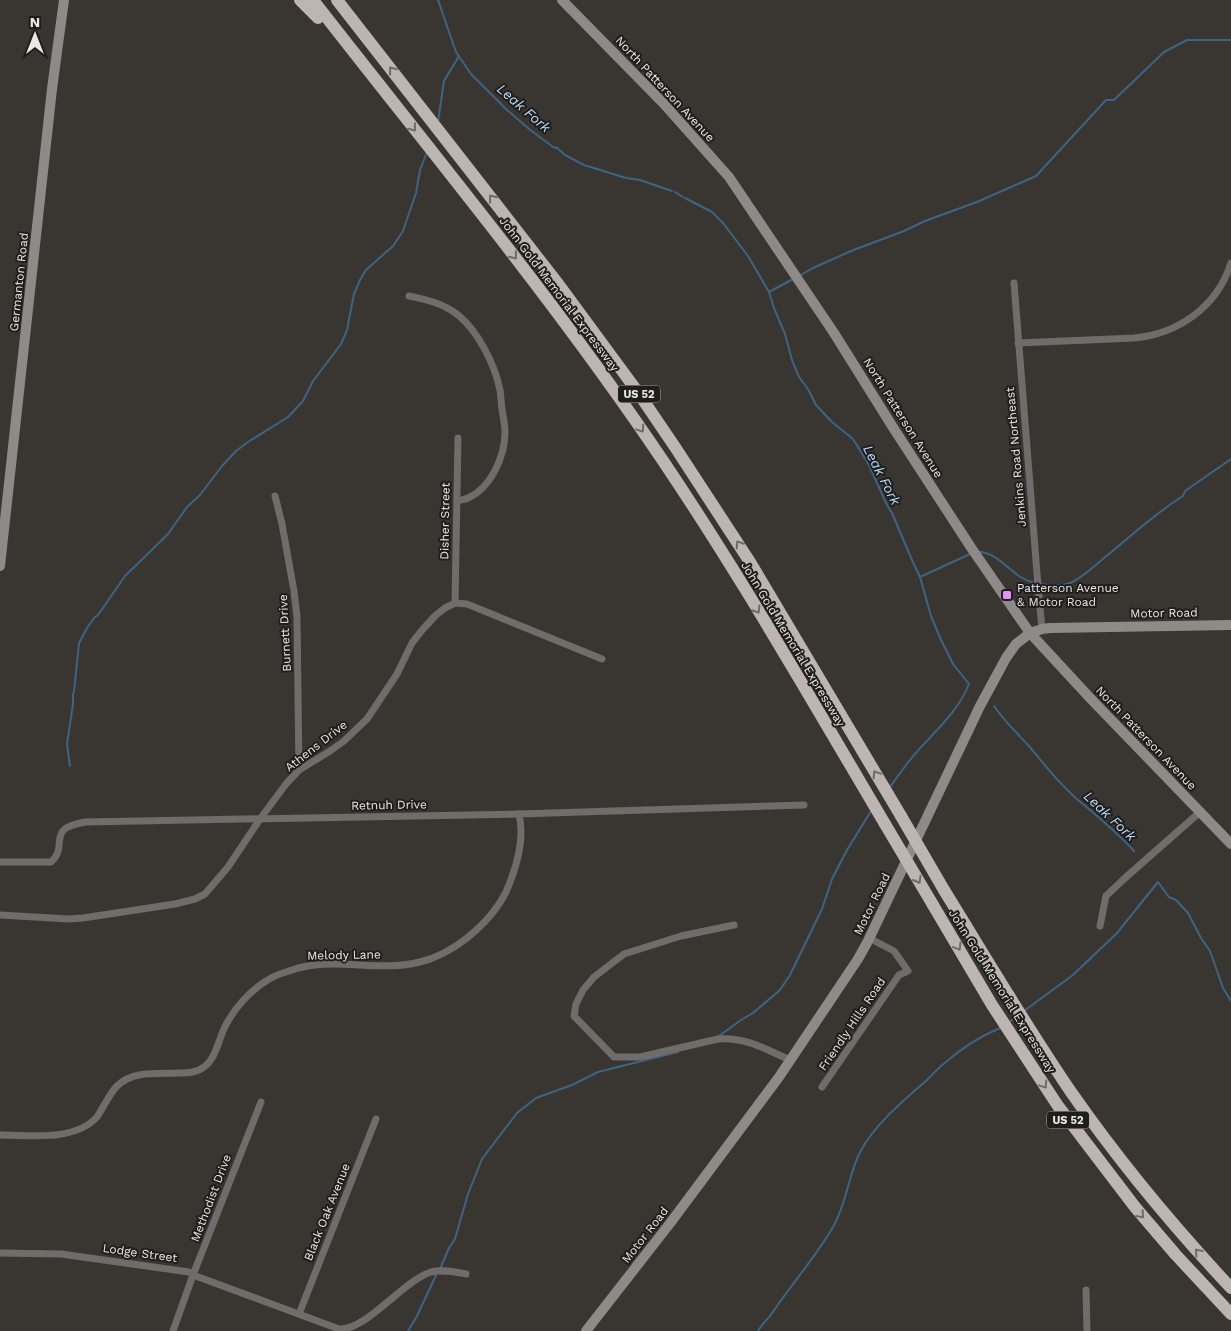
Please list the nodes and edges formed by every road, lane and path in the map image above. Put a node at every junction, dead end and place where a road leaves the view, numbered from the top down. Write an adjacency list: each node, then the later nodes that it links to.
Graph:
1 (64, 0): 14 (main road, Germanton Road)
2 (300, 0): 6 (highway)
3 (313, 0): 6 (highway, John Gold Memorial Expressway / US 52)
4 (337, 0): 39 (highway, John Gold Memorial Expressway / US 52, one-way to 4, bridge)
5 (562, 0): 18 (main road, North Patterson Avenue)
6 (351, 49): 42 (highway, John Gold Memorial Expressway / US 52, one-way to 42, bridge)
7 (1231, 263): 10 (street)
8 (1014, 283): 10 (street, Jenkins Road Northeast)
9 (409, 296): 13 (street)
10 (1018, 343): 17 (street, Jenkins Road Northeast)
11 (458, 438): 13 (street, Disher Street)
12 (275, 496): 20 (street, Burnett Drive)
13 (457, 501): 15 (street, Disher Street)
14 (0, 566)
15 (455, 603): 19 (street); 20 (street, Athens Drive)
16 (1231, 625): 17 (main road, Motor Road)
17 (1042, 629): 18 (main road, Motor Road)
18 (1030, 633): 22 (main road, North Patterson Avenue); 30 (main road, Motor Road)
19 (602, 659)
20 (299, 770): 24 (street, Athens Drive)
21 (804, 805): 23 (street, Retnuh Drive)
22 (1200, 812): 25 (main road, North Patterson Avenue); 29 (street)
23 (519, 814): 24 (street, Retnuh Drive); 35 (street, Melody Lane)
24 (260, 819): 26 (street, Retnuh Drive); 27 (street, Athens Drive)
25 (1231, 844)
26 (0, 862)
27 (0, 915)
28 (734, 925): 31 (street)
29 (1100, 926)
30 (870, 938): 31 (main road, Motor Road); 32 (street, Friendly Hills Road)
31 (790, 1060): 44 (main road, Motor Road)
32 (822, 1087)
33 (261, 1102): 38 (street, Methodist Drive)
34 (376, 1119): 41 (street, Black Oak Avenue)
35 (0, 1135)
36 (0, 1253): 38 (street, Lodge Street)
37 (466, 1274): 41 (street, Lodge Street)
38 (193, 1275): 41 (street, Lodge Street); 43 (street, Methodist Drive)
39 (1231, 1288)
40 (1086, 1290): 45 (street)
41 (298, 1314)
42 (1231, 1314)
43 (172, 1331)
44 (586, 1331)
45 (1087, 1331)

